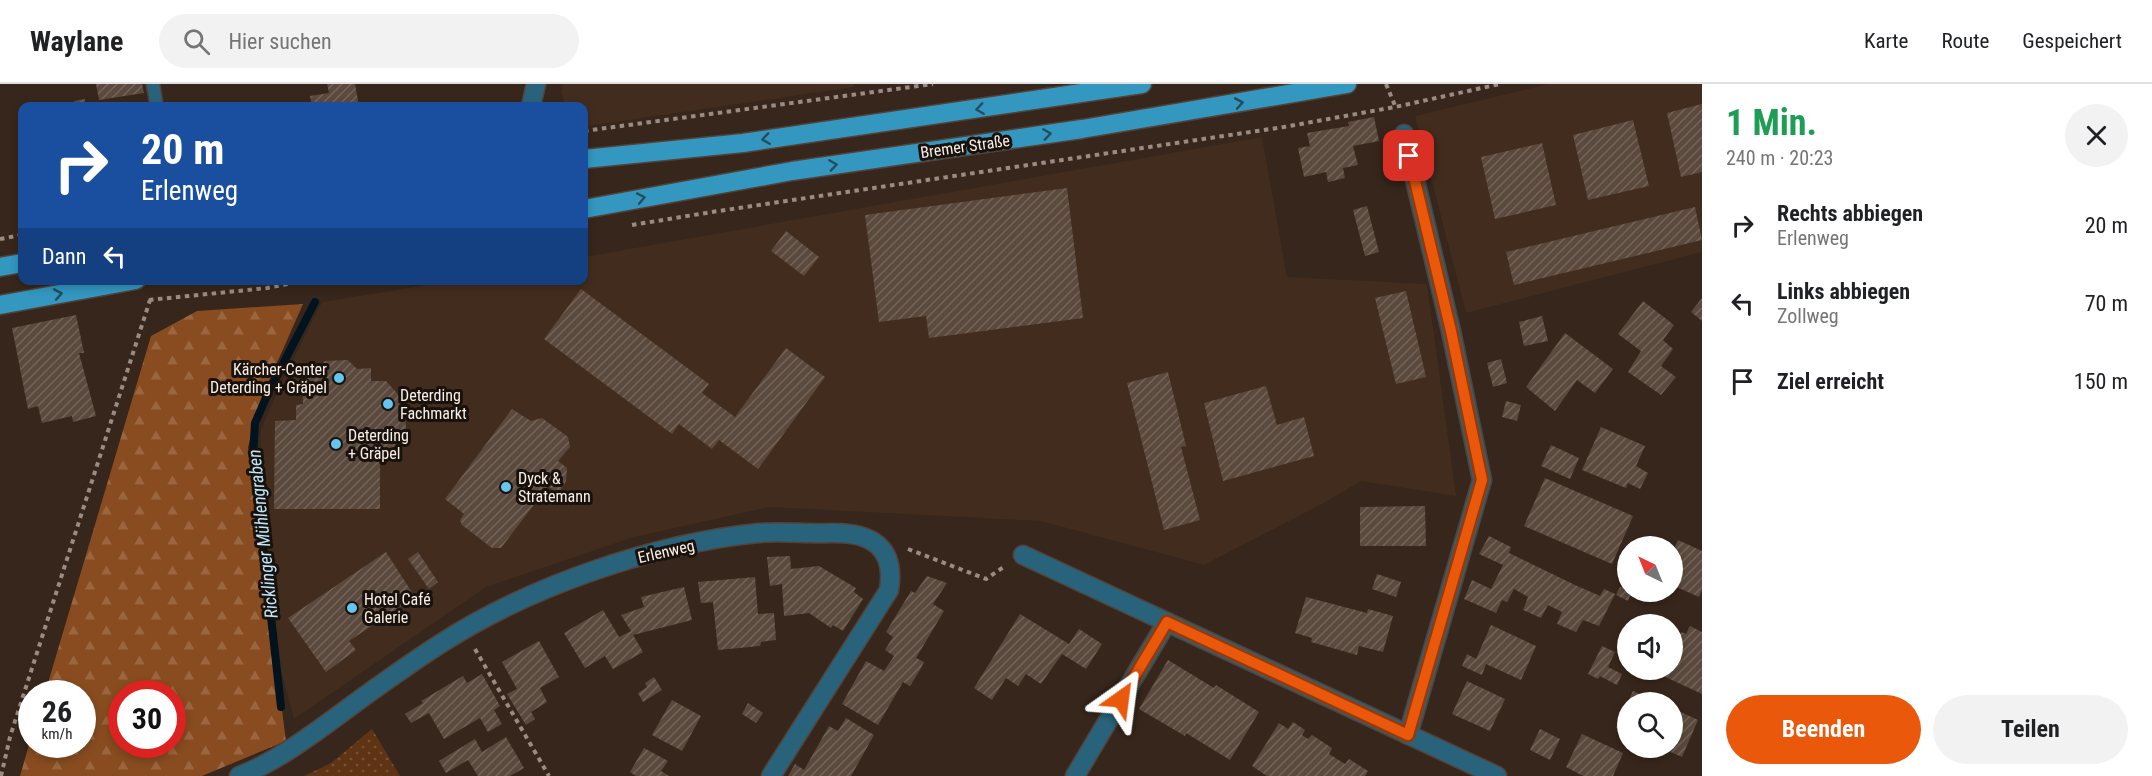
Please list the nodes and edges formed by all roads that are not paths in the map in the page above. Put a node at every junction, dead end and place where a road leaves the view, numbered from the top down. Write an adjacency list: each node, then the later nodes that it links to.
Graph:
1 (153, 84): 5 (lane)
2 (536, 84): 6 (street)
3 (1142, 84): 8 (main road, one-way to 8)
4 (1347, 84): 9 (main road, Bremer Straße, one-way to 4)
5 (156, 102)
6 (532, 102)
7 (1404, 134): 16 (street)
8 (588, 159)
9 (588, 208)
10 (18, 264): 11 (main road)
11 (0, 267)
12 (142, 285): 13 (main road, one-way to 12)
13 (0, 305)
14 (1023, 555): 15 (street)
15 (1167, 622): 16 (street); 19 (street)
16 (1408, 735): 20 (street)
17 (239, 776): 18 (street, Erlenweg)
18 (771, 776)
19 (1075, 776)
20 (1497, 776)

